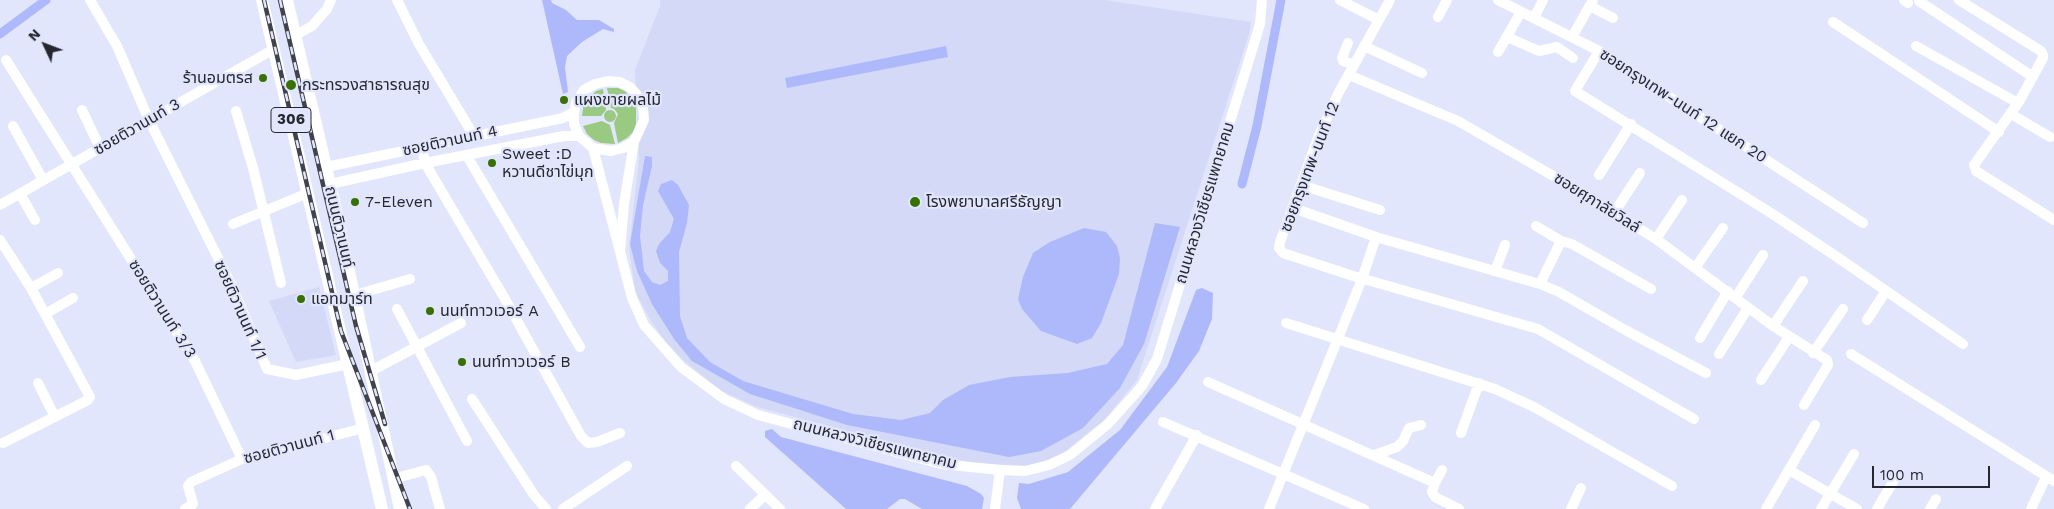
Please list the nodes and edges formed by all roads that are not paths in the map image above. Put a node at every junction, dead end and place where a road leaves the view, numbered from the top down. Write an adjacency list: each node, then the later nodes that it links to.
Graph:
1 (90, 0): 41 (street)
2 (262, 0): 27 (main road, ถนนติวานนท์ / 306)
3 (286, 0): 21 (main road, ถนนติวานนท์ / 306)
4 (331, 0): 21 (street)
5 (397, 0): 46 (street)
6 (1262, 0): 143 (street, ถนนหลวงวิเชียรแพทยาคม)
7 (1340, 0): 19 (street)
8 (1390, 0): 19 (street, ซอยกรุงเทพ-นนท์ 12)
9 (1447, 0): 16 (street)
10 (1499, 0): 15 (street, ซอยกรุงเทพ-นนท์ 12 แยก 20)
11 (1543, 0): 17 (street)
12 (1959, 0): 35 (street)
13 (1920, 1): 35 (street)
14 (1592, 3): 18 (street); 23 (street)
15 (1521, 12): 17 (street, ซอยกรุงเทพ-นนท์ 12 แยก 20); 22 (street)
16 (1438, 17)
17 (1534, 18): 23 (street, ซอยกรุงเทพ-นนท์ 12 แยก 20)
18 (1613, 18)
19 (1379, 20): 25 (street, ซอยกรุงเทพ-นนท์ 12)
20 (1832, 22): 45 (street)
21 (294, 36): 57 (main road, ถนนติวานนท์ / 306)
22 (1507, 37): 29 (street); 30 (street)
23 (1572, 38): 28 (street, ซอยกรุงเทพ-นนท์ 12 แยก 20)
24 (1348, 43): 32 (street)
25 (1364, 46): 32 (street, ซอยกรุงเทพ-นนท์ 12); 33 (street)
26 (1916, 46): 36 (street)
27 (274, 49): 41 (street, ซอยติวานนท์ 3); 58 (main road, ถนนติวานนท์ / 306)
28 (1599, 51): 43 (street); 74 (street, ซอยกรุงเทพ-นนท์ 12 แยก 20)
29 (1498, 52)
30 (1573, 58)
31 (6, 60): 56 (street, ซอยติวานนท์ 3/3)
32 (1354, 64): 34 (street, ซอยกรุงเทพ-นนท์ 12)
33 (1422, 73)
34 (1349, 75): 63 (street, ซอยกรุงเทพ-นนท์ 12); 71 (street, ซอยศุภาลัยวิลล์)
35 (2032, 77): 36 (street)
36 (2018, 103): 40 (street)
37 (82, 110): 52 (street)
38 (236, 111): 70 (street)
39 (574, 112): 42 (street, ซอยติวานนท์ 4); 47 (street); 50 (street, ถนนหลวงวิเชียรแพทยาคม)
40 (2011, 114): 45 (street); 48 (street)
41 (149, 120): 52 (street, ซอยติวานนท์ 3); 116 (street, ซอยติวานนท์ 1/1)
42 (535, 123): 46 (street, ซอยติวานนท์ 4); 49 (street)
43 (1631, 124): 60 (street); 95 (street)
44 (13, 126): 61 (street)
45 (1999, 132): 73 (street)
46 (474, 136): 51 (street, ซอยติวานนท์ 4)
47 (579, 136): 49 (street, ซอยติวานนท์ 4); 53 (street)
48 (2050, 137)
49 (537, 141): 54 (street, ซอยติวานนท์ 4)
50 (634, 142): 53 (street); 83 (street, ถนนหลวงวิเชียรแพทยาคม)
51 (422, 147): 55 (street); 57 (street, ซอยติวานนท์ 4)
52 (100, 148): 56 (street, ซอยติวานนท์ 3)
53 (593, 148): 83 (street, ถนนหลวงวิเชียรแพทยาคม)
54 (467, 156): 55 (street, ซอยติวานนท์ 4); 112 (street)
55 (425, 163): 62 (street, ซอยติวานนท์ 4); 133 (street)
56 (71, 164): 61 (street, ซอยติวานนท์ 3); 140 (street, ซอยติวานนท์ 3/3)
57 (326, 167): 58 (main road); 62 (main road, ถนนติวานนท์ / 306)
58 (303, 172): 64 (main road, ถนนติวานนท์ / 306)
59 (1640, 174): 71 (street)
60 (1598, 175)
61 (43, 180): 65 (street, ซอยติวานนท์ 3)
62 (330, 184): 97 (main road, ถนนติวานนท์ / 306)
63 (1301, 185): 68 (street, ซอยกรุงเทพ-นนท์ 12); 69 (street)
64 (308, 193): 70 (street); 116 (main road, ถนนติวานนท์ / 306)
65 (20, 194): 67 (street, ซอยติวานนท์ 3); 72 (street)
66 (1682, 200): 79 (street)
67 (0, 205)
68 (1293, 208): 78 (street); 88 (street, ซอยกรุงเทพ-นนท์ 12)
69 (1380, 210)
70 (263, 212): 75 (street); 91 (street)
71 (1614, 214): 79 (street, ซอยศุภาลัยวิลล์)
72 (35, 220)
73 (2054, 220)
74 (1863, 223)
75 (233, 224)
76 (1536, 226): 81 (street)
77 (1723, 228): 85 (street)
78 (1376, 237): 86 (street); 88 (street)
79 (1656, 239): 85 (street, ซอยศุภาลัยวิลล์)
80 (0, 240): 93 (street)
81 (1562, 241): 92 (street); 94 (street)
82 (1506, 245): 86 (street)
83 (620, 251): 143 (street, ถนนหลวงวิเชียรแพทยาคม)
84 (1763, 255): 96 (street)
85 (1695, 268): 96 (street, ซอยศุภาลัยวิลล์)
86 (1495, 271): 92 (street)
87 (58, 273): 93 (street)
88 (1362, 278): 109 (street); 126 (street)
89 (410, 279): 97 (street)
90 (1803, 281): 106 (street)
91 (281, 283)
92 (1540, 284): 118 (street)
93 (31, 288): 102 (street)
94 (1651, 289)
95 (1886, 291): 103 (street); 110 (street)
96 (1732, 294): 99 (street, ซอยศุภาลัยวิลล์); 108 (street)
97 (355, 295): 117 (main road, ถนนติวานนท์ / 306)
98 (74, 298): 102 (street)
99 (1748, 308): 106 (street, ซอยศุภาลัยวิลล์); 114 (street)
100 (397, 309): 111 (street)
101 (1843, 309): 113 (street)
102 (45, 314): 125 (street)
103 (1867, 320)
104 (461, 323): 111 (street)
105 (1286, 323): 109 (street)
106 (1773, 326): 107 (street, ซอยศุภาลัยวิลล์)
107 (1789, 337): 113 (street, ซอยศุภาลัยวิลล์); 119 (street)
108 (1700, 338)
109 (1338, 340): 122 (street); 128 (street)
110 (1963, 344)
111 (418, 347): 117 (street); 135 (street)
112 (580, 347)
113 (1814, 353): 124 (street, ซอยศุภาลัยวิลล์)
114 (1719, 354)
115 (1852, 354): 149 (street)
116 (348, 364): 132 (main road, ถนนติวานนท์ / 306)
117 (371, 371): 139 (main road, ถนนติวานนท์ / 306)
118 (1706, 373)
119 (1761, 380)
120 (1208, 382): 128 (street)
121 (38, 383): 125 (street)
122 (1480, 383): 131 (street); 151 (street)
123 (472, 399): 162 (street)
124 (1804, 405)
125 (55, 417): 136 (street)
126 (1694, 419)
127 (1164, 422): 134 (street)
128 (1304, 424): 137 (street); 146 (street)
129 (1421, 425): 137 (street)
130 (1815, 425): 145 (street)
131 (1461, 432)
132 (365, 434): 140 (street, ซอยติวานนท์ 1); 157 (main road, ถนนติวานนท์ / 306); 158 (main road, ถนนติวานนท์ / 306)
133 (620, 434)
134 (1197, 434): 146 (street); 167 (street)
135 (467, 441)
136 (2, 443)
137 (1374, 454): 150 (street)
138 (1854, 454): 153 (street)
139 (389, 455): 147 (main road, ถนนติวานนท์ / 306); 159 (main road, ถนนติวานนท์ / 306)
140 (242, 459): 156 (street, ซอยติวานนท์ 1)
141 (627, 466): 163 (street)
142 (736, 466): 154 (street)
143 (1000, 470): 166 (street)
144 (1442, 470): 150 (street)
145 (1789, 470): 153 (street); 172 (street)
146 (1283, 475): 168 (street); 169 (street)
147 (400, 477): 160 (main road, ถนนติวานนท์ / 306); 161 (street)
148 (1896, 477): 175 (street)
149 (2050, 479): 177 (street)
150 (1435, 483): 170 (street)
151 (1672, 486)
152 (1581, 488): 171 (street)
153 (1830, 494): 173 (street); 174 (street)
154 (765, 495): 164 (street); 165 (street)
155 (1936, 499): 176 (street)
156 (186, 509)
157 (382, 509)
158 (390, 509)
159 (400, 509)
160 (409, 509)
161 (440, 509)
162 (546, 509)
163 (563, 509)
164 (750, 509)
165 (780, 509)
166 (996, 509)
167 (1155, 509)
168 (1269, 509)
169 (1364, 509)
170 (1459, 509)
171 (1571, 509)
172 (1766, 509)
173 (1821, 509)
174 (1857, 509)
175 (1877, 509)
176 (1930, 509)
177 (2031, 509)

